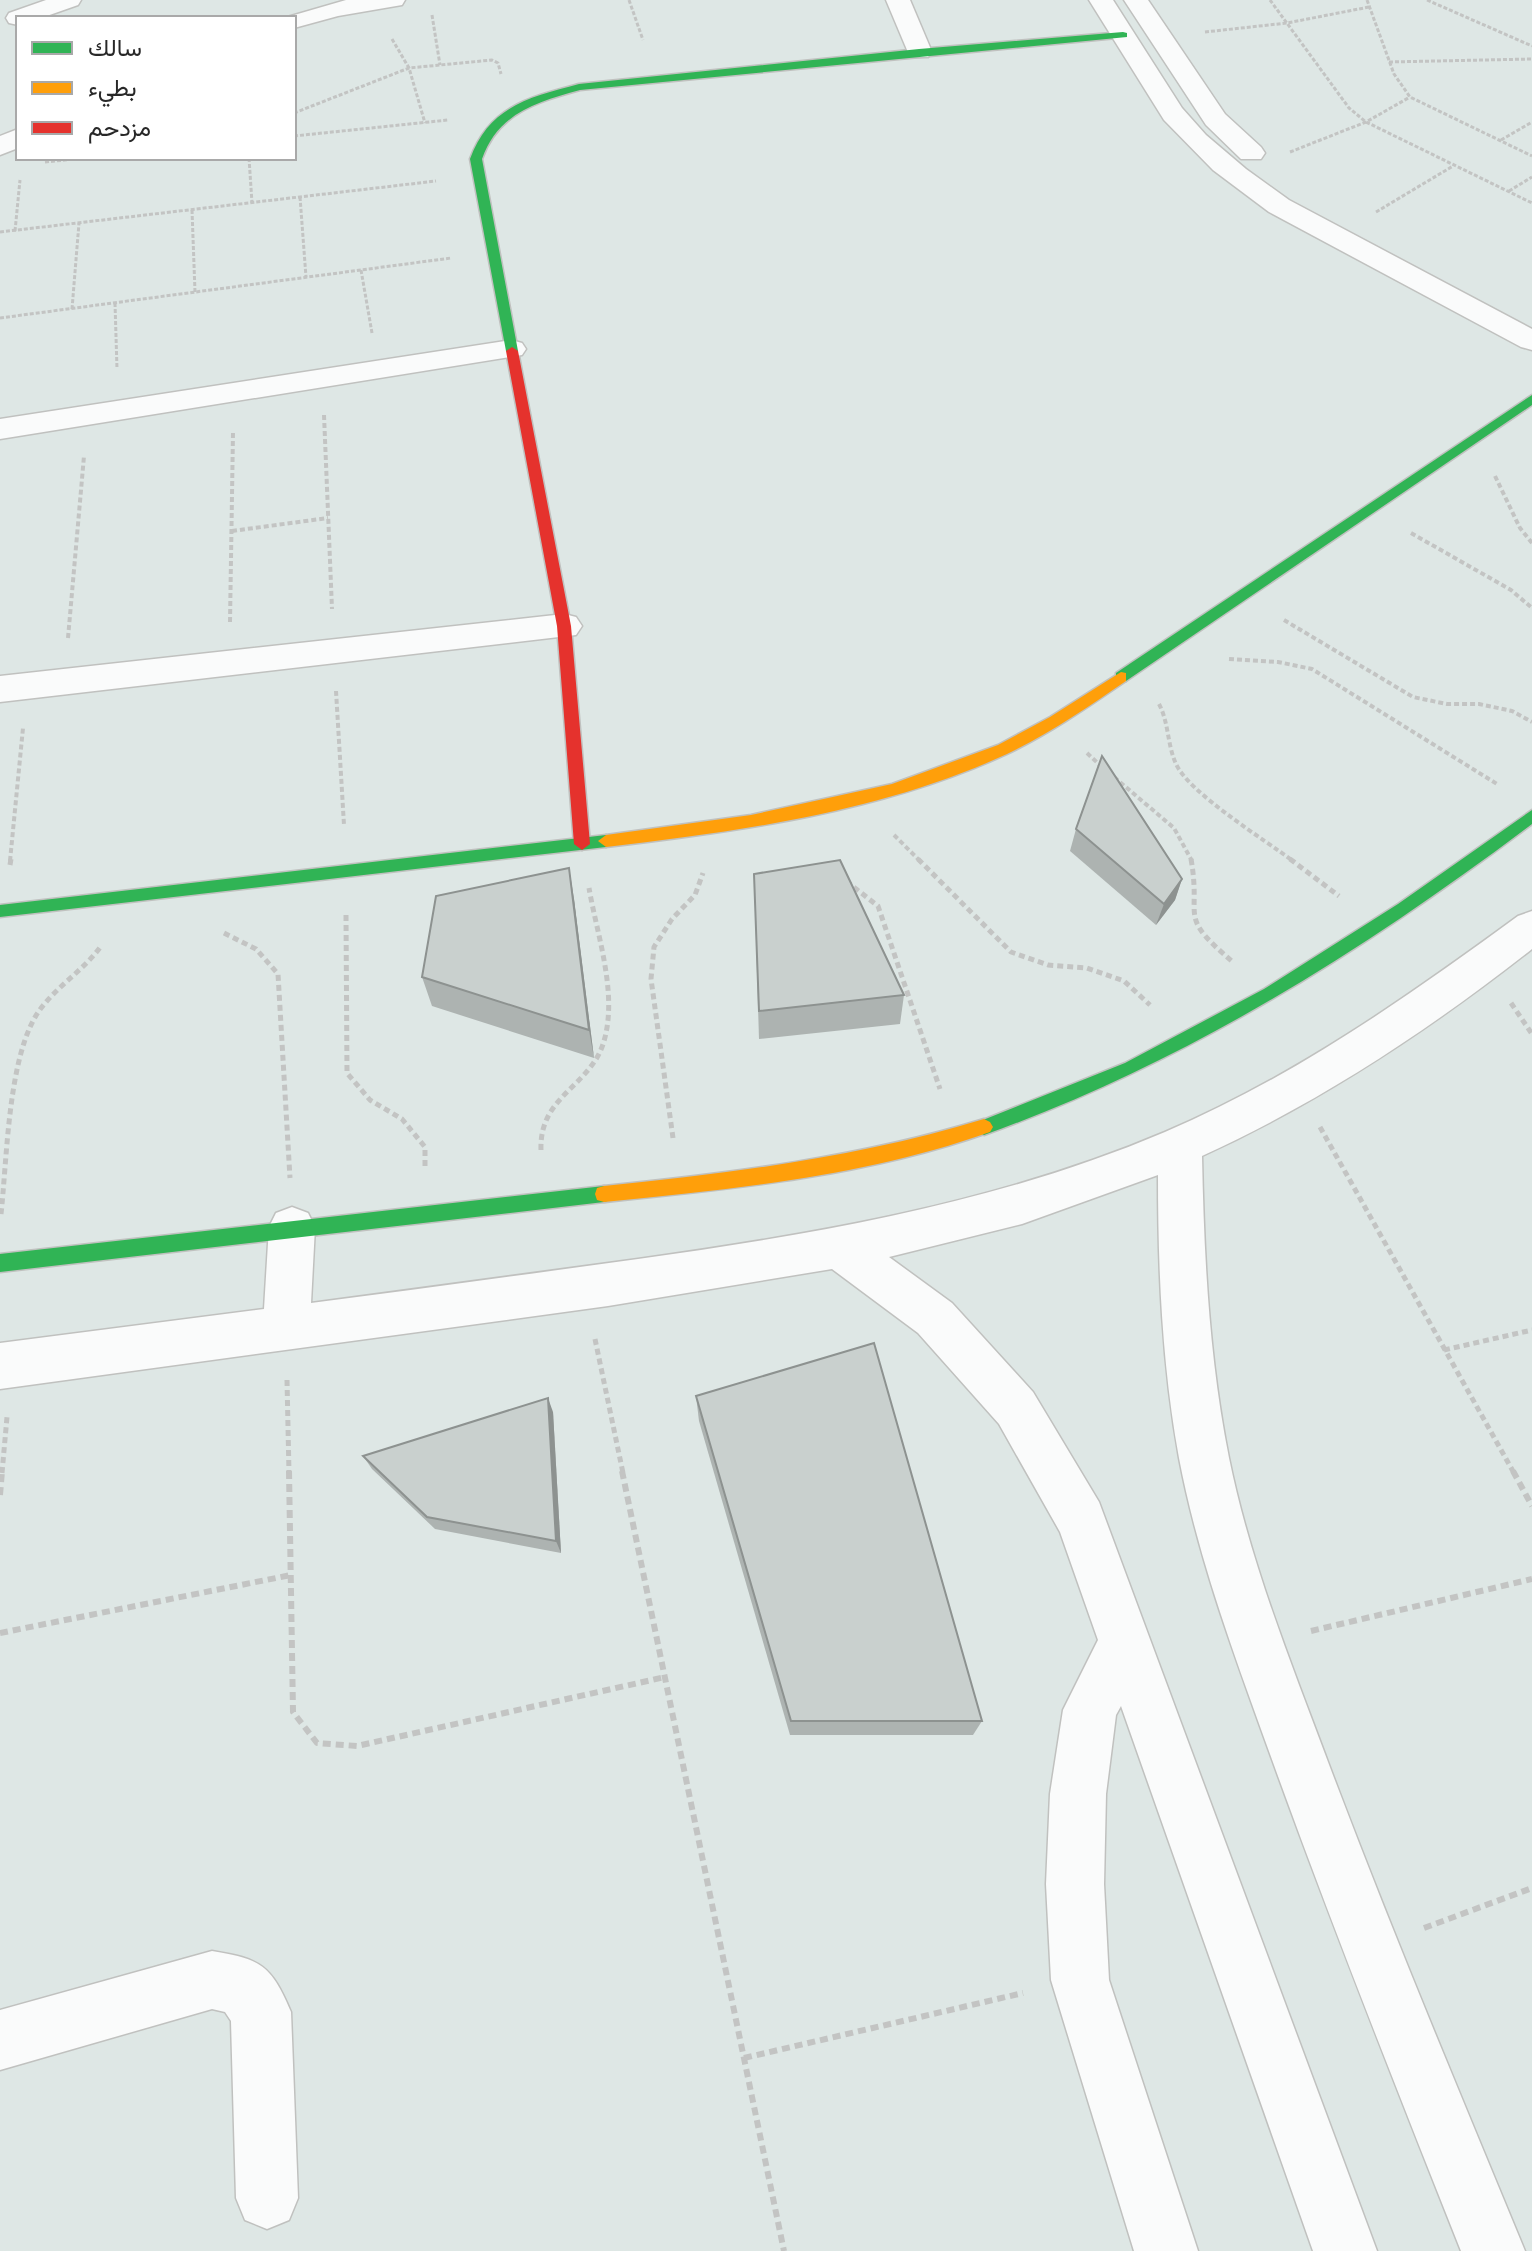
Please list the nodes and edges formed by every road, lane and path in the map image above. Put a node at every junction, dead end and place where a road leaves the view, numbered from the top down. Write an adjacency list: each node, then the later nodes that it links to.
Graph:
1 (9, 0): 10 (street)
2 (69, 0): 14 (street)
3 (393, 0): 12 (street)
4 (898, 0): 20 (street)
5 (1101, 0): 17 (street)
6 (1136, 0): 18 (street)
7 (1270, 0): 16 (path)
8 (1367, 0): 11 (path)
9 (1427, 0): 19 (path)
10 (0, 3)
11 (1369, 7): 16 (path); 22 (path)
12 (335, 9): 15 (street); 24 (path)
13 (432, 13): 23 (path)
14 (24, 16)
15 (296, 20)
16 (1287, 23): 18 (path); 28 (path)
17 (1123, 35): 20 (street); 57 (street)
18 (1160, 36): 36 (street)
19 (1532, 46)
20 (919, 52): 27 (street)
21 (1532, 59): 22 (path)
22 (1389, 62): 25 (path)
23 (440, 65): 24 (path); 27 (path)
24 (409, 68): 26 (path); 30 (path)
25 (1410, 97): 28 (path); 32 (path)
26 (296, 112)
27 (508, 112): 30 (path); 37 (street)
28 (1366, 122): 35 (path); 36 (path)
29 (1532, 122): 32 (path)
30 (425, 123): 31 (path)
31 (296, 136)
32 (1501, 141): 33 (path)
33 (1532, 156)
34 (249, 160): 42 (path)
35 (1454, 165): 40 (path); 45 (path)
36 (1276, 172): 45 (street)
37 (479, 176): 41 (path); 50 (street)
38 (1532, 177): 40 (path)
39 (20, 178): 47 (path)
40 (1509, 191): 43 (path)
41 (300, 197): 42 (path); 52 (path)
42 (252, 203): 44 (path)
43 (1532, 203)
44 (192, 210): 46 (path); 53 (path)
45 (1361, 221): 49 (street)
46 (79, 223): 47 (path); 55 (path)
47 (15, 231): 48 (path)
48 (0, 232)
49 (1414, 248)
50 (493, 252): 51 (path); 58 (street)
51 (361, 270): 52 (path); 59 (path)
52 (306, 277): 53 (path)
53 (195, 292): 54 (path)
54 (115, 303): 55 (path); 62 (path)
55 (72, 309): 56 (path)
56 (0, 318)
57 (1532, 341)
58 (511, 349): 59 (street); 71 (street)
59 (378, 370): 60 (street)
60 (234, 392): 62 (street); 67 (path)
61 (1532, 399): 64 (street)
62 (103, 412): 63 (street); 75 (path)
63 (0, 429)
64 (1454, 452): 65 (street); 68 (path)
65 (1369, 509): 69 (street); 70 (path)
66 (328, 518): 67 (path)
67 (232, 531): 73 (path)
68 (1532, 543)
69 (1242, 594): 72 (street); 77 (path)
70 (1532, 608)
71 (564, 626): 73 (street); 83 (street)
72 (1182, 635): 74 (street); 79 (path)
73 (229, 663): 75 (street)
74 (1124, 674): 78 (street); 89 (path)
75 (64, 682): 76 (street)
76 (13, 688): 88 (path)
77 (1532, 722)
78 (1052, 724): 80 (street); 91 (path)
79 (1506, 790)
80 (860, 800): 82 (street); 92 (path)
81 (1532, 816): 89 (street)
82 (698, 830): 83 (street); 96 (path)
83 (582, 844): 84 (street); 97 (path)
84 (346, 870): 86 (street); 98 (path)
85 (839, 878): 94 (path)
86 (202, 887): 87 (street); 100 (path)
87 (116, 897): 88 (street); 99 (path)
88 (3, 910)
89 (1378, 926): 91 (street)
90 (1532, 927): 93 (street)
91 (1272, 994): 92 (street)
92 (1189, 1041): 94 (street)
93 (1298, 1088): 95 (street); 106 (path)
94 (955, 1136): 96 (street)
95 (1180, 1146): 101 (street); 115 (street)
96 (680, 1186): 97 (street)
97 (552, 1199): 98 (street)
98 (424, 1212): 100 (street)
99 (0, 1222)
100 (292, 1227): 102 (street); 104 (street)
101 (841, 1249): 103 (street); 114 (street)
102 (0, 1263)
103 (585, 1288): 104 (street); 116 (path)
104 (286, 1328): 107 (street); 111 (path)
105 (1532, 1330): 106 (path)
106 (1444, 1350): 110 (path)
107 (6, 1365): 108 (path)
108 (2, 1459): 109 (path)
109 (0, 1495)
110 (1532, 1506)
111 (291, 1575): 113 (path); 116 (path)
112 (1532, 1579): 115 (path)
113 (0, 1633)
114 (1126, 1642): 119 (street); 125 (street)
115 (1257, 1644): 118 (street)
116 (665, 1677): 121 (path)
117 (1532, 1888): 118 (path)
118 (1370, 1948): 126 (street)
119 (1080, 1980): 121 (path); 124 (street)
120 (0, 2040): 122 (street)
121 (744, 2058): 123 (path)
122 (267, 2198)
123 (784, 2251)
124 (1166, 2251)
125 (1345, 2251)
126 (1493, 2251)

